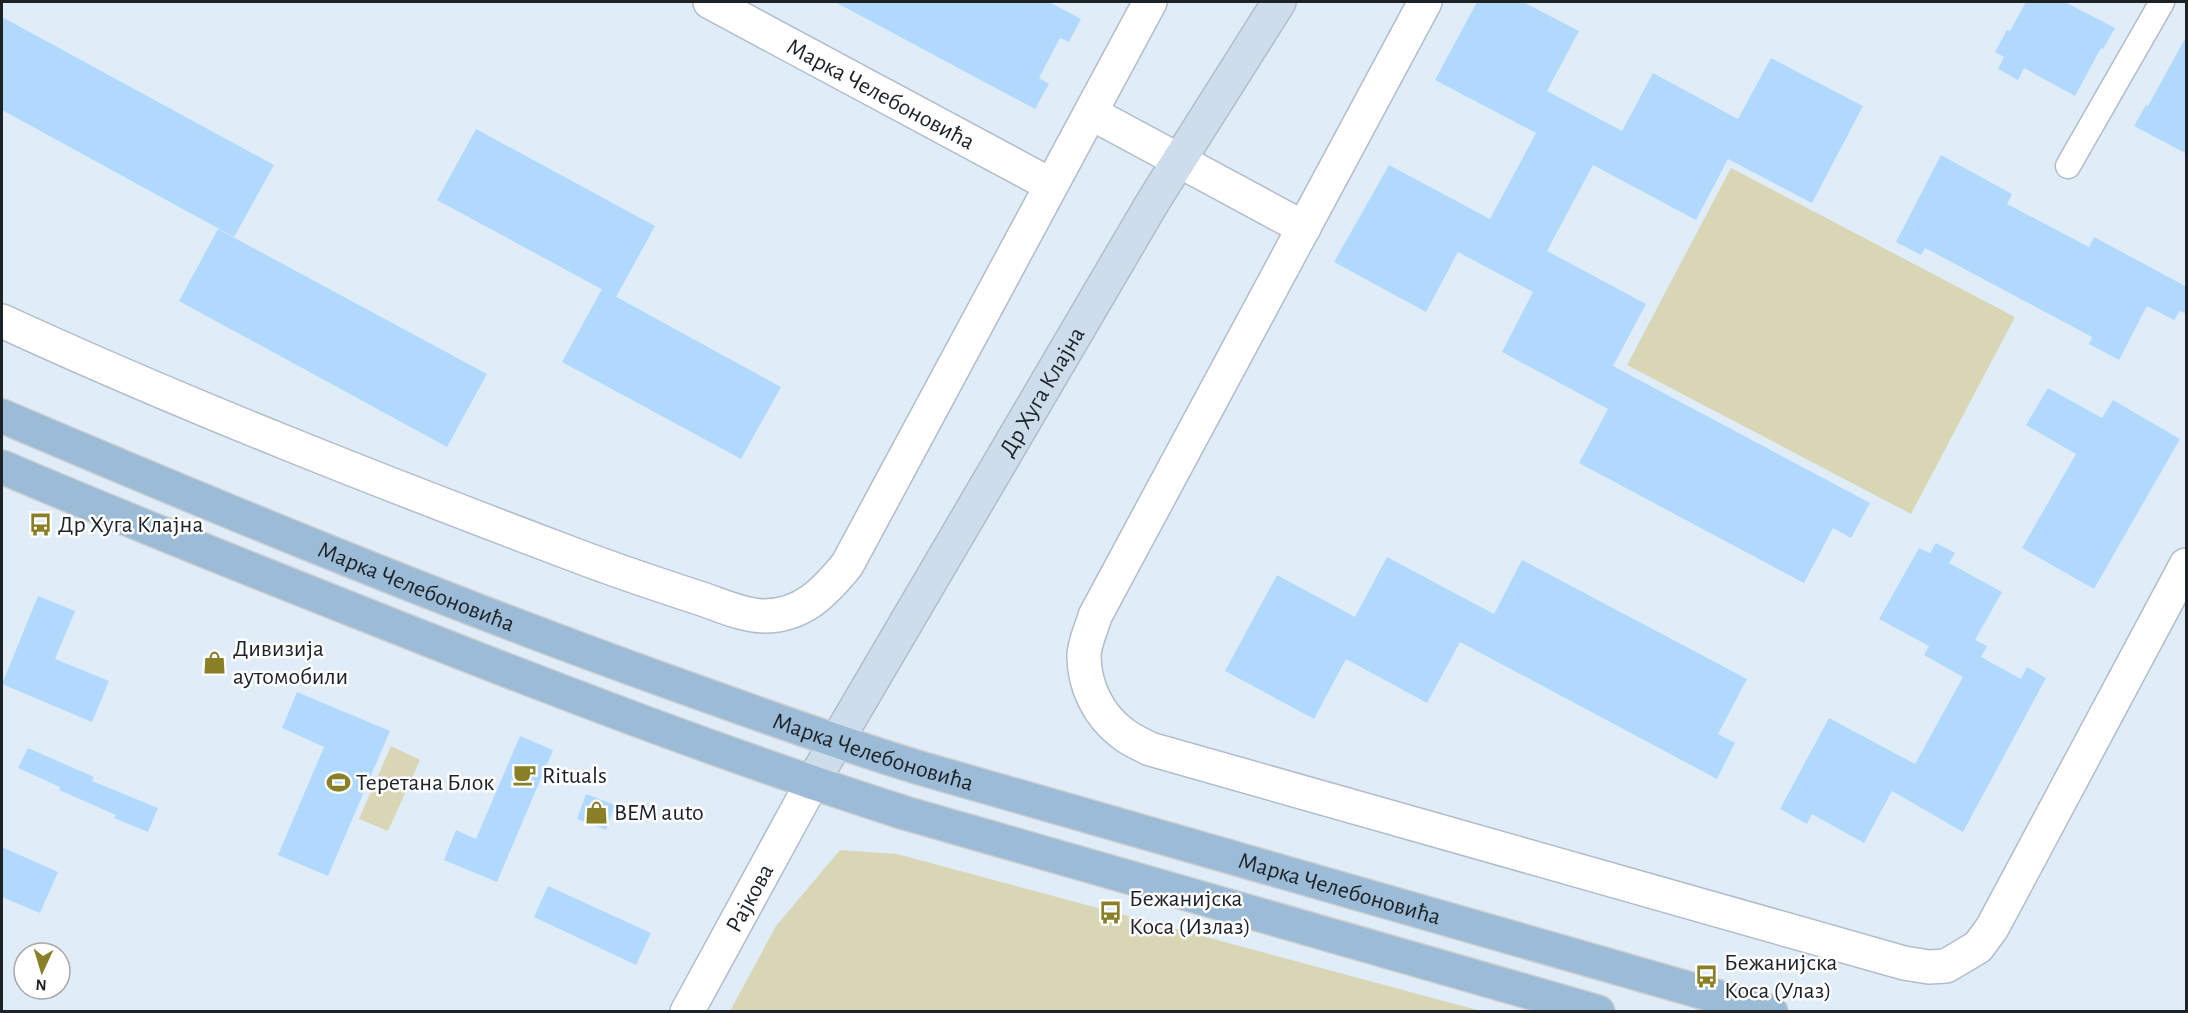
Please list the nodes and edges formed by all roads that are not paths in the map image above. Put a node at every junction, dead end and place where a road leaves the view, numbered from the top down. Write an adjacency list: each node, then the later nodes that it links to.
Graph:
1 (710, 2): 9 (street, Марка Челебоновића)
2 (1150, 2): 6 (street)
3 (1279, 2): 7 (main road, Др Хуга Клајна)
4 (1425, 2): 10 (street)
5 (2162, 2): 8 (street)
6 (1091, 113): 7 (street); 9 (street)
7 (1179, 161): 10 (street); 15 (main road, Др Хуга Клајна)
8 (2068, 166)
9 (1051, 185): 11 (street)
10 (1304, 228): 14 (street)
11 (2, 321)
12 (2, 416): 15 (main road, Марка Челебоновића)
13 (2, 467): 16 (main road, Марка Челебоновића)
14 (2187, 565)
15 (836, 742): 16 (main road, Др Хуга Клајна); 19 (main road, Марка Челебоновића)
16 (812, 783): 17 (street, Рајкова); 18 (main road, Марка Челебоновића)
17 (687, 1011)
18 (1598, 1011)
19 (1771, 1011)

